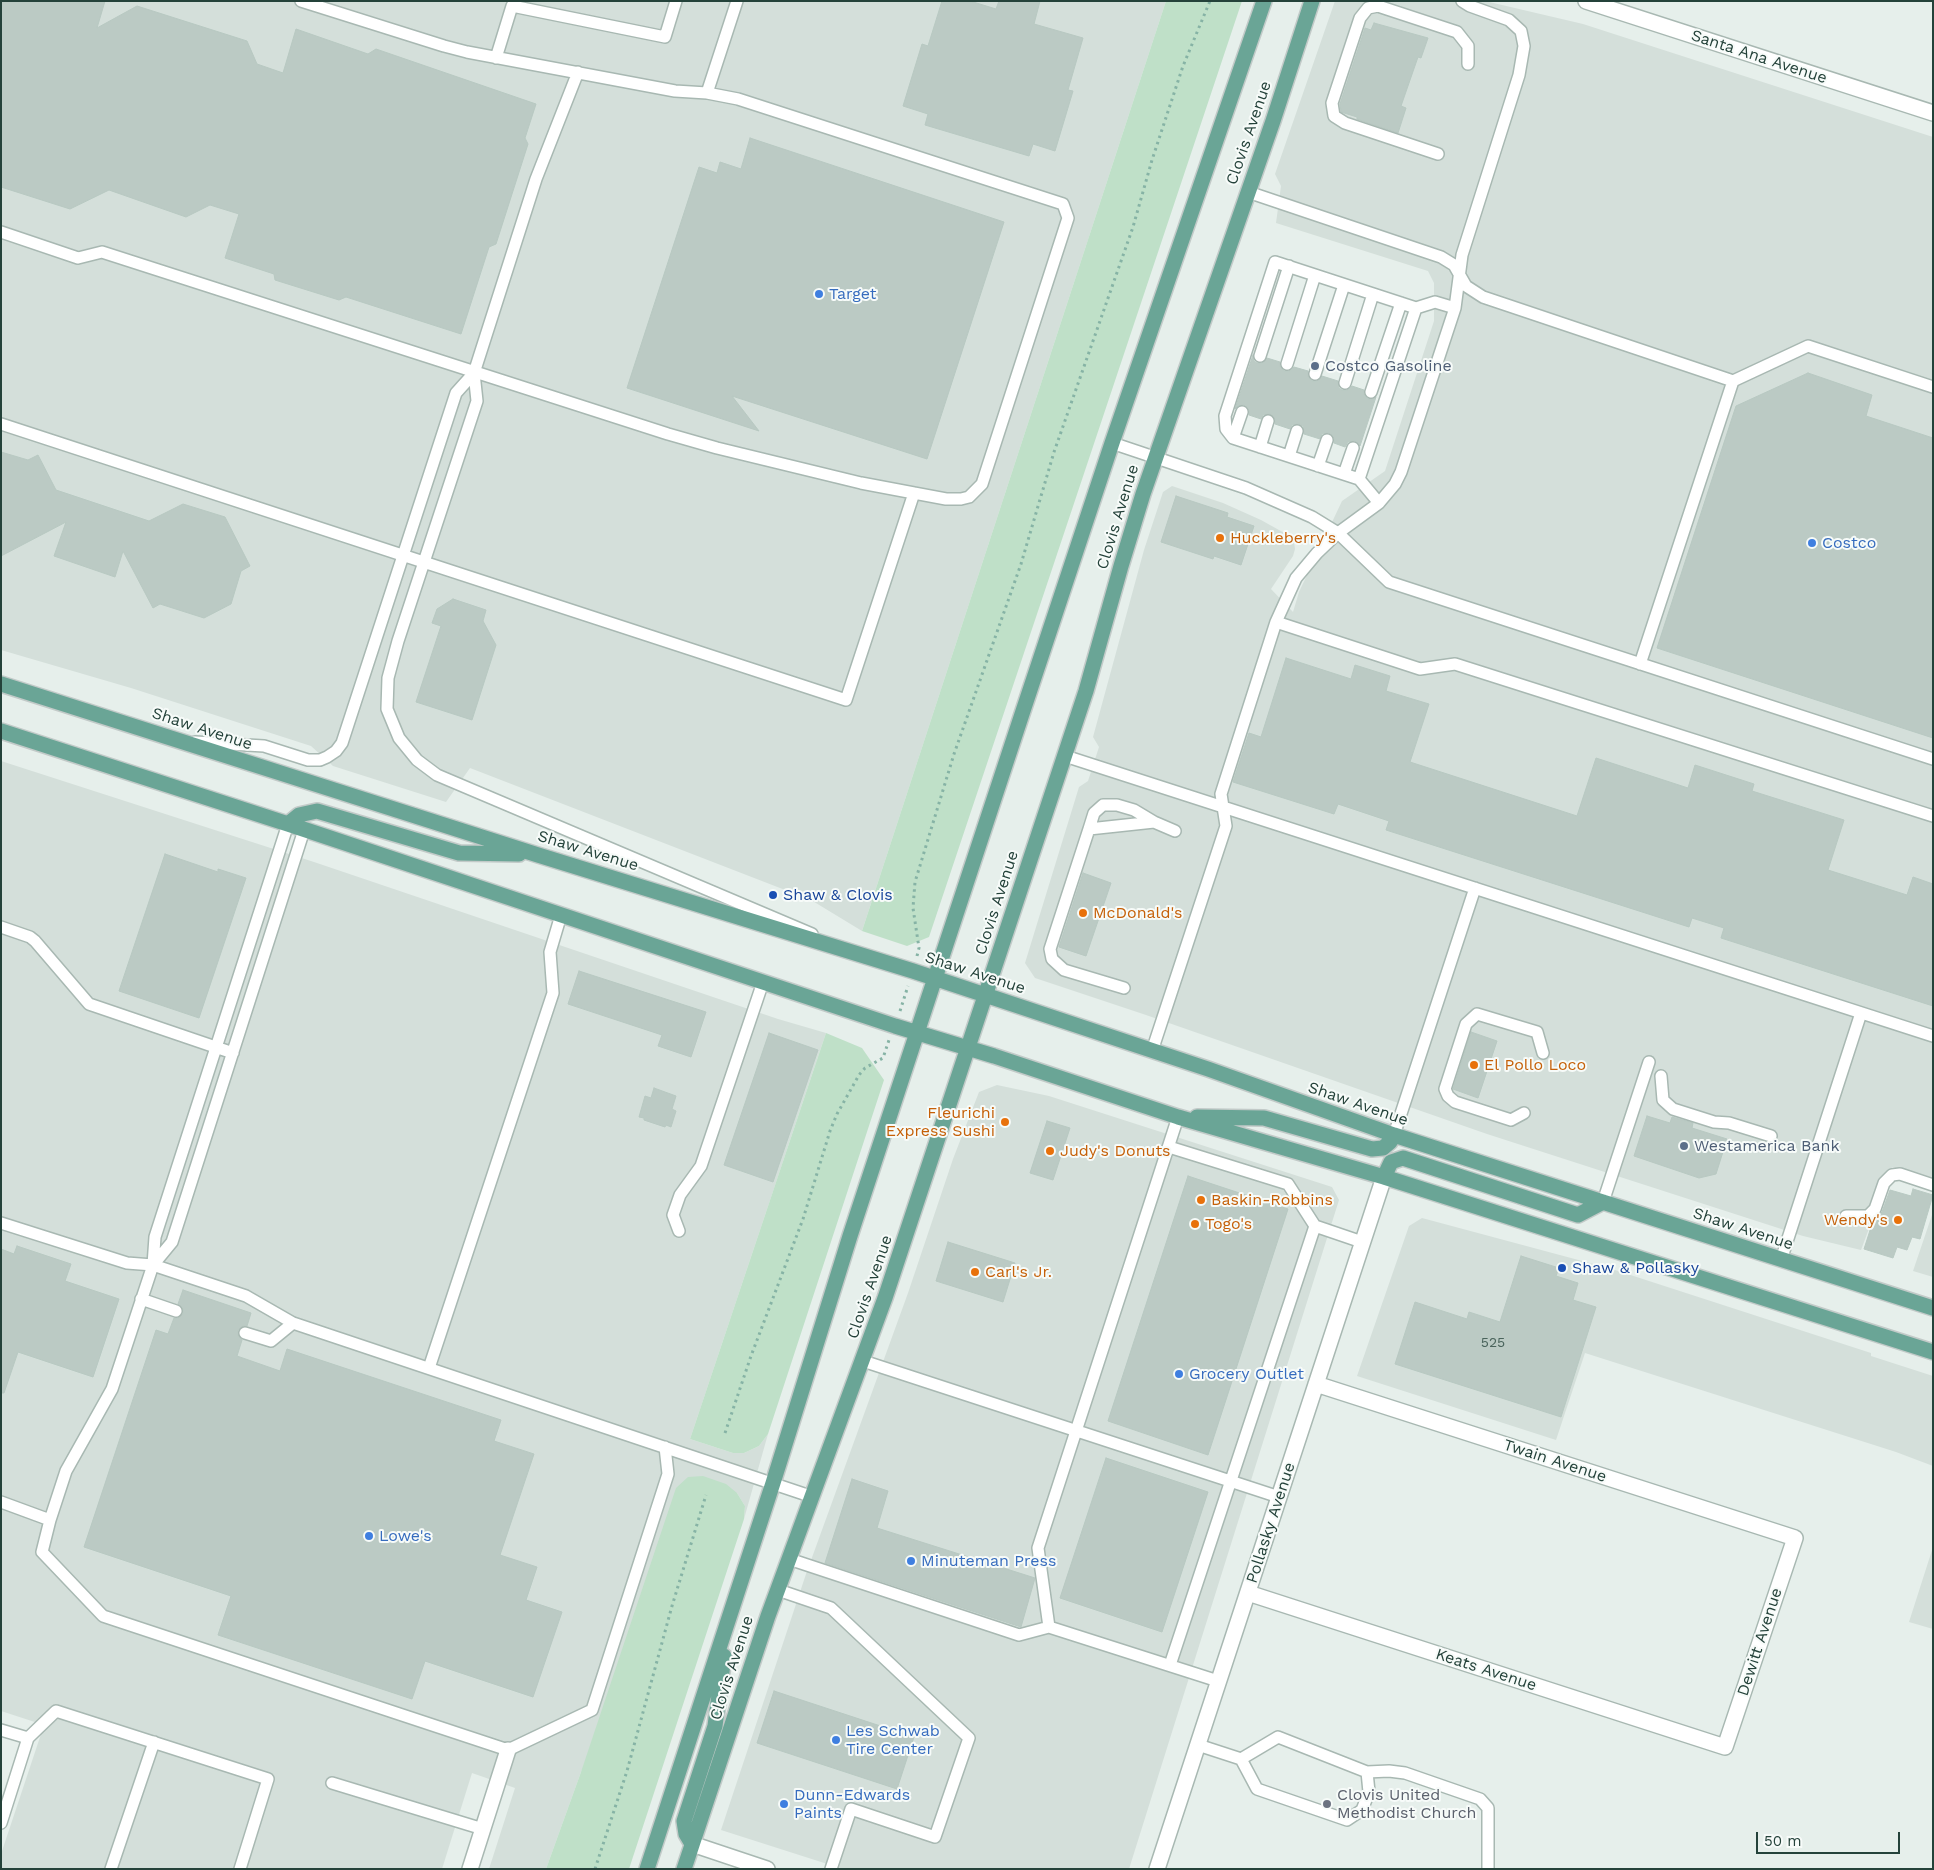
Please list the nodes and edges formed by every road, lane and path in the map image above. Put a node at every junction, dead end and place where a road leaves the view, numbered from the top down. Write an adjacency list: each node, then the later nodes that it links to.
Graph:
1 (301, 1): 9 (lane)
2 (676, 1): 9 (lane)
3 (737, 1): 12 (lane)
4 (1210, 1): 71 (path)
5 (1264, 1): 39 (main road, Clovis Avenue)
6 (1312, 1): 15 (main road, Clovis Avenue)
7 (1462, 1): 18 (lane)
8 (1586, 1): 13 (street, Santa Ana Avenue)
9 (496, 58): 11 (lane)
10 (1468, 64): 14 (lane)
11 (578, 72): 12 (lane); 27 (lane)
12 (707, 93): 47 (lane)
13 (1933, 113)
14 (1438, 154)
15 (1248, 192): 18 (lane); 43 (main road, Clovis Avenue)
16 (1, 232): 27 (lane)
17 (1289, 266): 19 (lane); 25 (lane); 37 (lane)
18 (1459, 273): 24 (lane); 29 (lane)
19 (1315, 275): 20 (lane); 26 (lane)
20 (1344, 285): 21 (lane); 28 (lane)
21 (1374, 294): 22 (lane); 30 (lane)
22 (1401, 303): 23 (lane); 32 (lane)
23 (1416, 308): 24 (lane); 46 (lane)
24 (1455, 308): 48 (lane)
25 (1260, 356)
26 (1287, 364)
27 (474, 373): 47 (lane); 50 (lane); 51 (lane)
28 (1316, 374)
29 (1733, 380): 31 (lane); 53 (lane)
30 (1345, 383)
31 (1933, 387)
32 (1371, 392)
33 (1242, 412): 37 (lane)
34 (1268, 421): 40 (lane)
35 (1, 424): 50 (lane)
36 (1297, 431): 42 (lane)
37 (1233, 438): 40 (lane)
38 (1326, 440): 44 (lane)
39 (1112, 443): 43 (lane); 72 (main road, Clovis Avenue)
40 (1260, 447): 42 (lane)
41 (1353, 448): 45 (lane)
42 (1289, 456): 44 (lane)
43 (1155, 458): 49 (lane); 57 (main road, Clovis Avenue)
44 (1318, 466): 45 (lane)
45 (1344, 474): 46 (lane)
46 (1359, 479): 48 (lane)
47 (914, 493): 51 (lane)
48 (1379, 503): 49 (lane)
49 (1338, 534): 52 (lane); 53 (lane)
50 (403, 555): 51 (lane); 56 (lane)
51 (424, 562): 70 (lane)
52 (1276, 622): 59 (lane); 60 (lane)
53 (1640, 664): 58 (lane)
54 (1, 684): 56 (main road, Shaw Avenue)
55 (1, 731): 62 (main road)
56 (179, 740): 66 (main road, Shaw Avenue)
57 (1065, 756): 59 (lane); 75 (main road, Clovis Avenue)
58 (1933, 759)
59 (1223, 807): 67 (lane); 82 (lane)
60 (1933, 816)
61 (1154, 822): 63 (lane); 63 (lane); 65 (lane)
62 (288, 824): 64 (main road); 66 (main road); 80 (lane)
63 (1089, 829): 74 (lane)
64 (304, 830): 68 (main road); 83 (lane)
65 (1175, 832)
66 (538, 855): 70 (main road, Shaw Avenue)
67 (1475, 888): 76 (lane); 89 (lane)
68 (561, 915): 73 (main road); 109 (lane)
69 (1, 927): 80 (lane)
70 (868, 957): 71 (main road, Shaw Avenue)
71 (913, 971): 72 (main road, Shaw Avenue); 77 (path)
72 (936, 979): 75 (main road, Shaw Avenue); 78 (main road, Clovis Avenue)
73 (763, 982): 77 (main road); 98 (lane)
74 (1124, 988)
75 (984, 996): 81 (main road, Clovis Avenue); 82 (main road, Shaw Avenue)
76 (1861, 1013): 79 (lane); 100 (lane)
77 (895, 1026): 78 (main road); 112 (path)
78 (917, 1032): 81 (main road); 115 (main road, Clovis Avenue)
79 (1933, 1036)
80 (216, 1047): 83 (lane); 101 (lane)
81 (967, 1048): 88 (main road); 108 (main road, Clovis Avenue)
82 (1152, 1051): 89 (main road, Shaw Avenue)
83 (233, 1053): 101 (lane)
84 (1543, 1053): 87 (lane)
85 (1649, 1062): 94 (lane)
86 (1661, 1076): 90 (lane)
87 (1524, 1113)
88 (1178, 1117): 89 (main road); 91 (lane); 92 (main road)
89 (1394, 1135): 94 (main road, Shaw Avenue)
90 (1771, 1136)
91 (1169, 1147): 97 (lane); 111 (lane)
92 (1384, 1177): 94 (main road); 99 (street, Pollasky Avenue); 107 (main road)
93 (1933, 1185): 95 (lane)
94 (1603, 1202): 100 (main road, Shaw Avenue)
95 (1846, 1216)
96 (1, 1223): 101 (lane)
97 (1315, 1226): 99 (lane); 114 (lane)
98 (679, 1231)
99 (1362, 1242): 110 (street, Pollasky Avenue)
100 (1781, 1260): 103 (main road, Shaw Avenue)
101 (153, 1265): 102 (lane); 105 (lane)
102 (141, 1299): 104 (lane); 120 (lane)
103 (1933, 1308)
104 (176, 1310)
105 (293, 1323): 106 (lane); 109 (lane)
106 (245, 1333)
107 (1933, 1352)
108 (863, 1361): 111 (lane); 117 (main road, Clovis Avenue)
109 (429, 1368): 113 (lane)
110 (1316, 1384): 118 (street, Pollasky Avenue); 121 (street, Twain Avenue)
111 (1076, 1431): 114 (lane); 126 (lane)
112 (725, 1432)
113 (665, 1447): 115 (lane); 134 (lane)
114 (1230, 1481): 118 (lane); 127 (lane)
115 (774, 1484): 117 (lane); 125 (main road, Clovis Avenue)
116 (706, 1495): 144 (path)
117 (813, 1497): 122 (main road, Clovis Avenue)
118 (1279, 1497): 124 (street, Pollasky Avenue)
119 (1, 1502): 120 (lane)
120 (50, 1520): 134 (lane)
121 (1794, 1538): 133 (street, Dewitt Avenue)
122 (789, 1559): 123 (main road, Clovis Avenue); 126 (lane)
123 (778, 1590): 140 (main road, Clovis Avenue); 148 (lane)
124 (1248, 1592): 128 (street, Pollasky Avenue); 133 (street, Keats Avenue)
125 (730, 1617): 140 (main road); 145 (main road, Clovis Avenue)
126 (1050, 1627): 127 (lane)
127 (1170, 1666): 128 (lane)
128 (1218, 1682): 132 (street, Pollasky Avenue)
129 (1, 1730): 130 (lane)
130 (28, 1738): 131 (lane); 138 (lane)
131 (154, 1742): 141 (lane); 142 (lane)
132 (1198, 1745): 135 (lane); 149 (street, Pollasky Avenue)
133 (1725, 1747)
134 (508, 1750): 139 (street)
135 (1241, 1759): 136 (lane); 136 (lane)
136 (1368, 1772): 150 (lane)
137 (332, 1783): 139 (lane)
138 (1, 1823)
139 (483, 1829): 143 (street)
140 (692, 1844): 146 (main road, Clovis Avenue); 147 (street)
141 (111, 1869)
142 (240, 1869)
143 (470, 1869)
144 (595, 1869)
145 (647, 1869)
146 (684, 1869)
147 (767, 1869)
148 (831, 1869)
149 (1157, 1869)
150 (1488, 1869)

